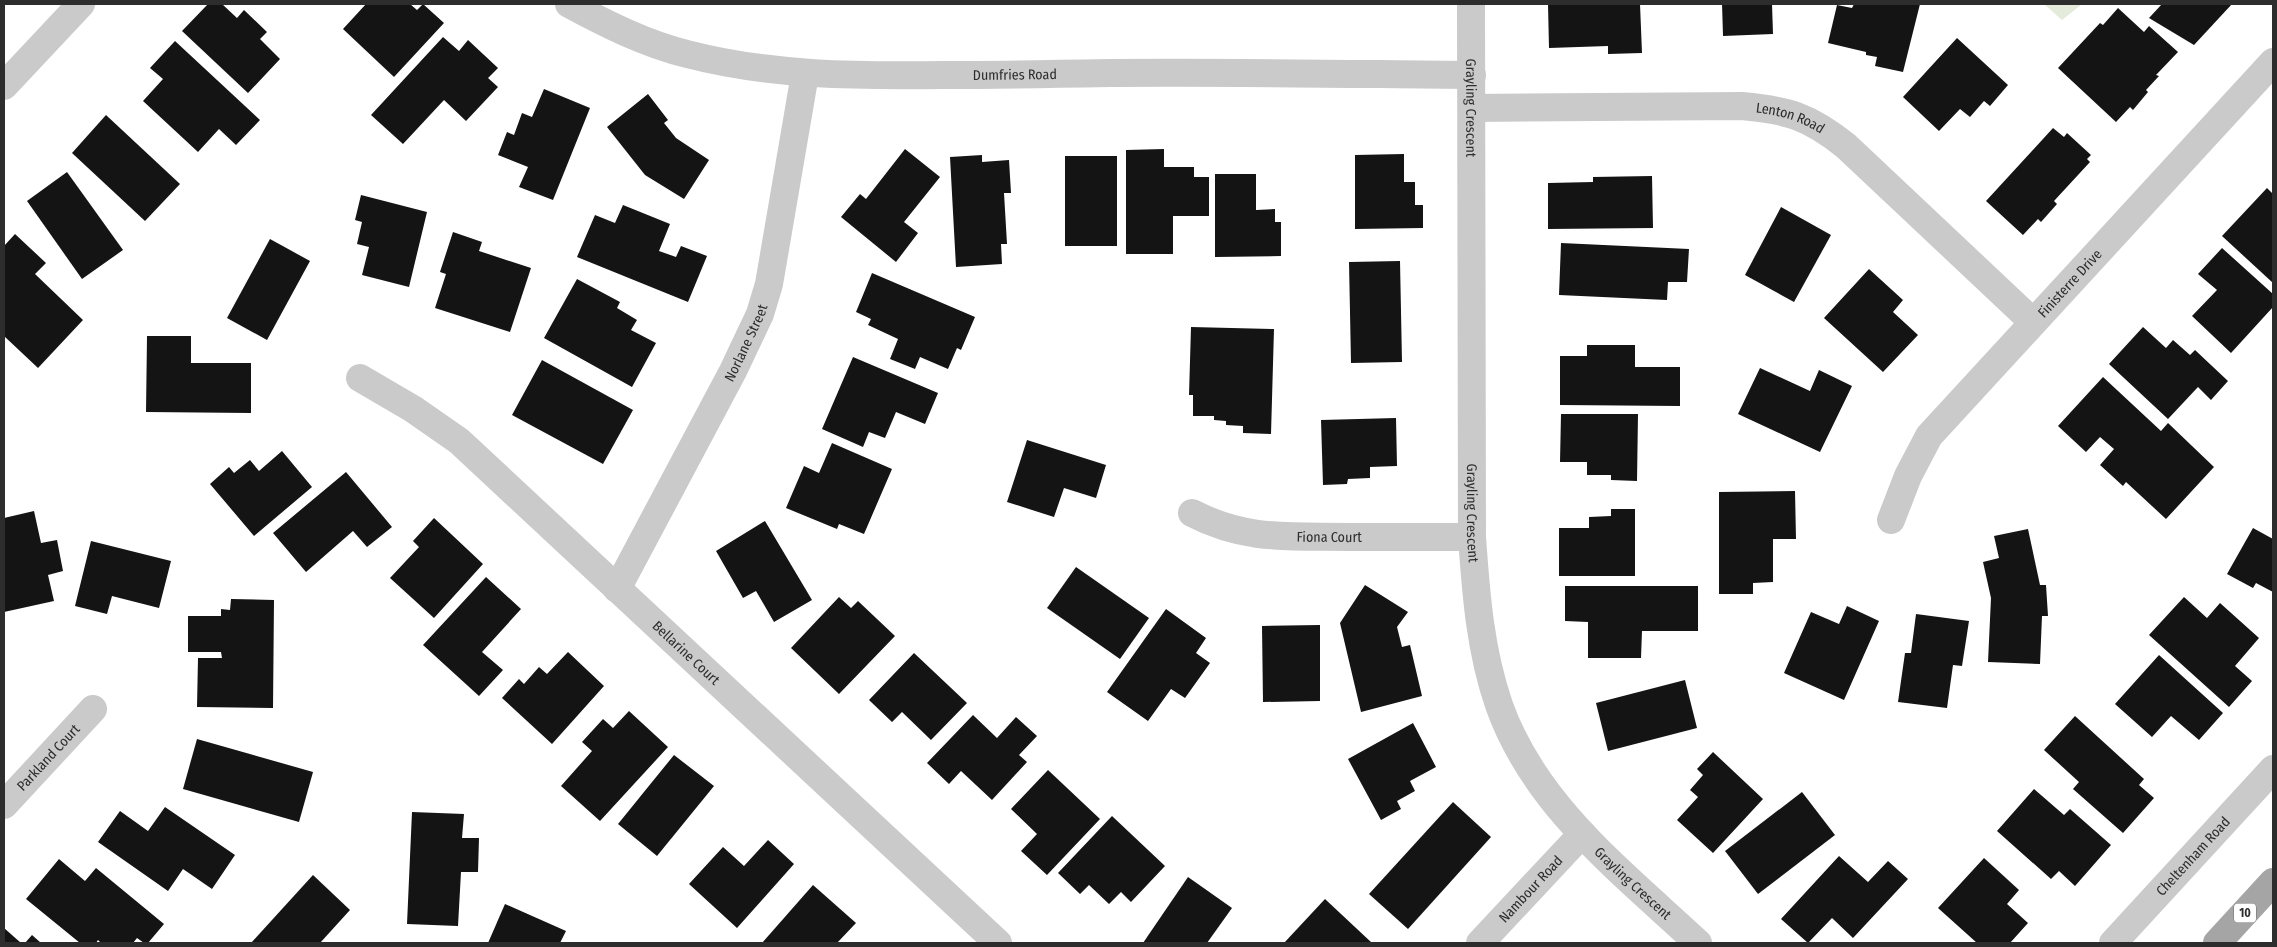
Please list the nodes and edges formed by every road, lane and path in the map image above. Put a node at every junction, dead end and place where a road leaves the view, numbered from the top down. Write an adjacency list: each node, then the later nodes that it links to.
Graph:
1 (81, 4): 7 (street)
2 (569, 4): 5 (street, Dumfries Road)
3 (1471, 4): 6 (street, Grayling Crescent)
4 (2273, 62): 9 (street, Finisterre Drive)
5 (805, 74): 6 (street, Dumfries Road); 14 (street, Norlane Street)
6 (1472, 75): 8 (street, Grayling Crescent)
7 (4, 86)
8 (1472, 108): 9 (street, Lenton Road); 13 (street, Grayling Crescent)
9 (2033, 322): 12 (street, Finisterre Drive)
10 (360, 378): 14 (street, Bellarine Court)
11 (1192, 513): 13 (street, Fiona Court)
12 (1891, 520)
13 (1472, 537): 18 (street, Grayling Crescent)
14 (617, 589): 20 (street, Bellarine Court)
15 (92, 709): 17 (street, Parkland Court)
16 (2273, 769): 23 (street, Cheltenham Road)
17 (4, 805)
18 (1582, 834): 21 (street, Nambour Road); 22 (street, Grayling Crescent)
19 (2273, 882): 24 (main road, 10)
20 (998, 943)
21 (1480, 943)
22 (1698, 943)
23 (2113, 943)
24 (2216, 943)

